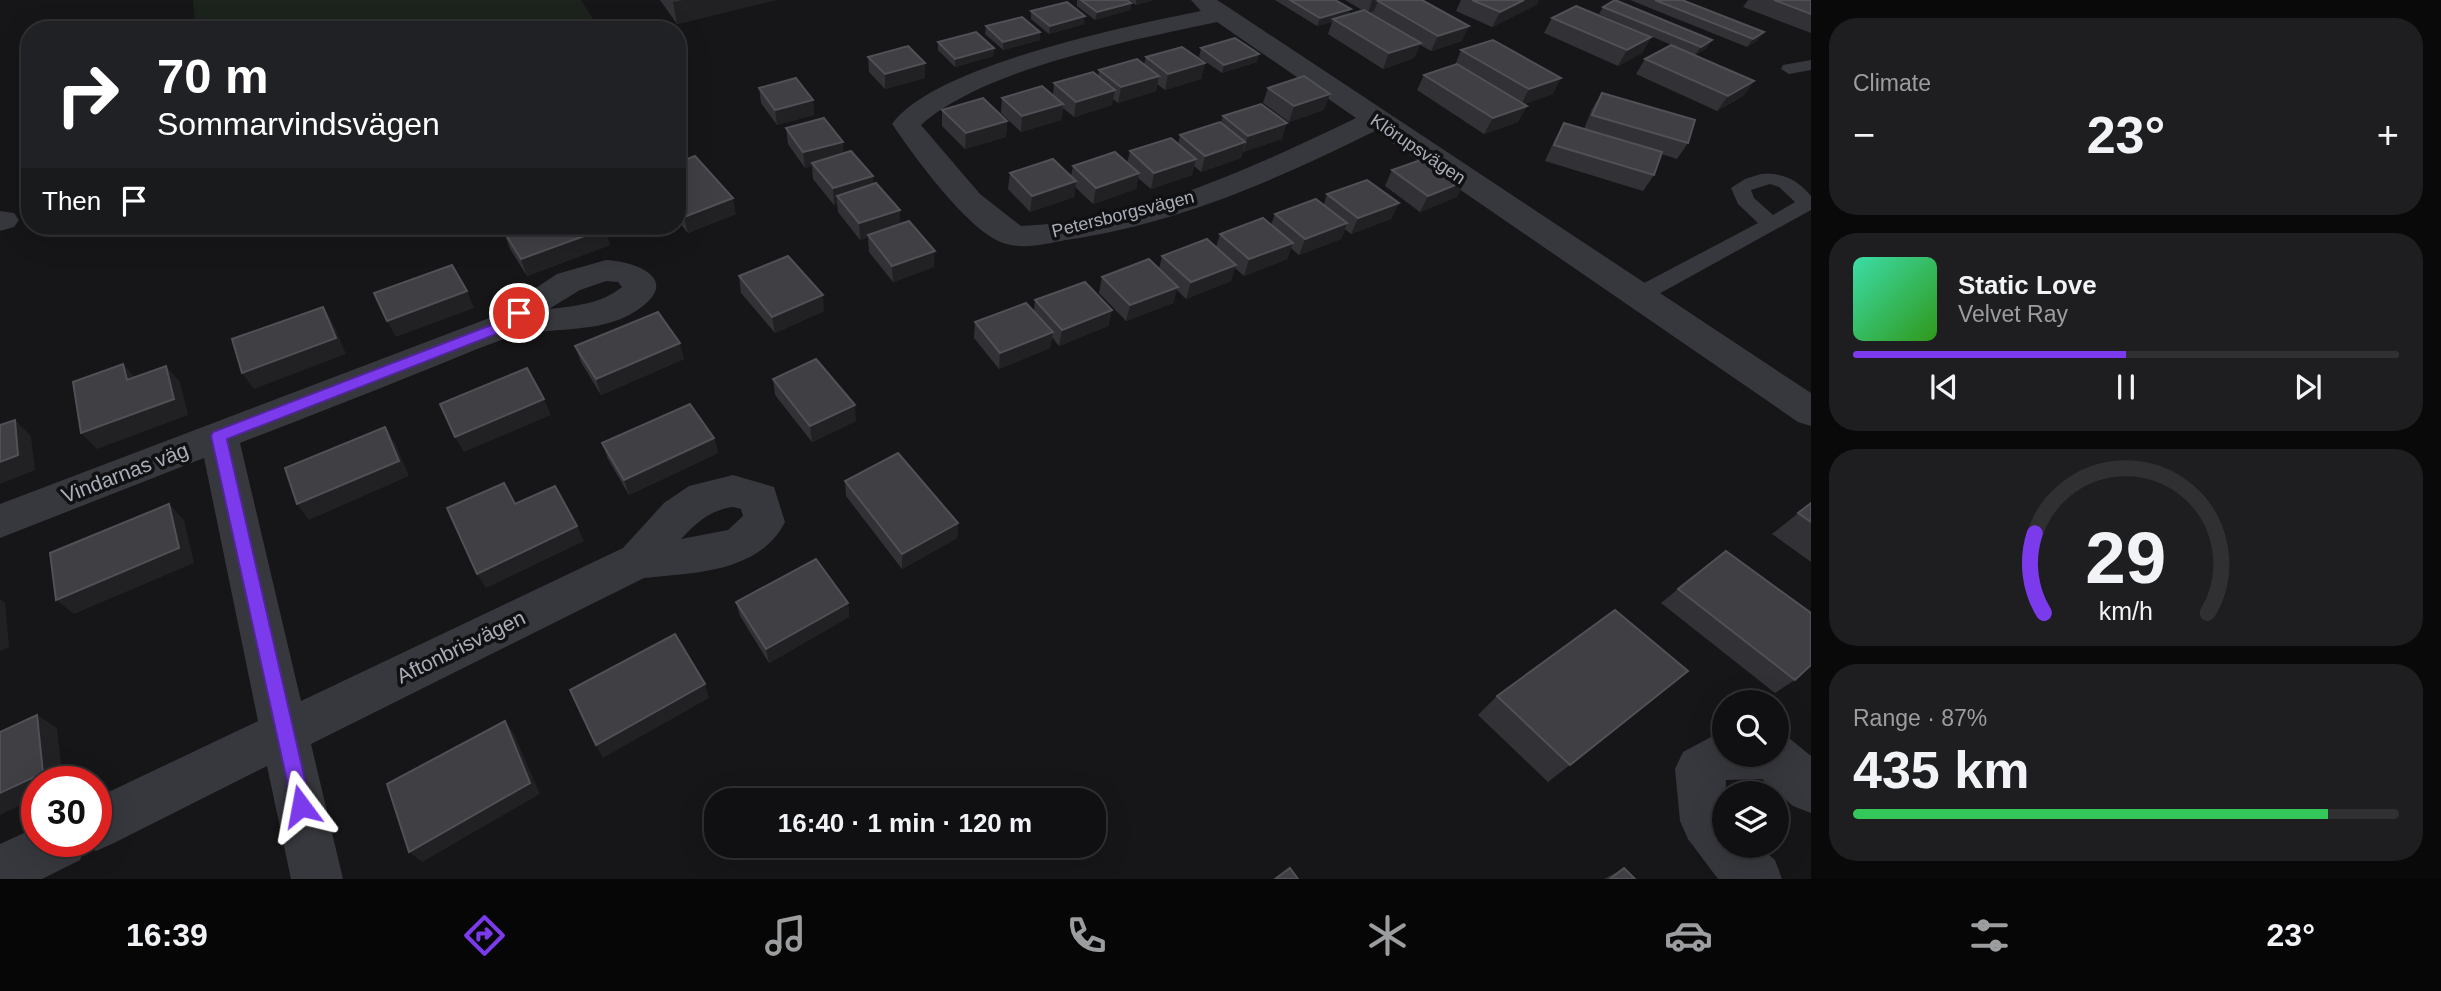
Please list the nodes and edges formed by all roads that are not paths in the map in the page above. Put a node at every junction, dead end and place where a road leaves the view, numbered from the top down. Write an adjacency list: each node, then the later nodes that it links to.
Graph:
1 (1211, 7): 4 (street, Klörupsvägen); 4 (street, Petersborgsvägen)
2 (1811, 65): 3 (lane)
3 (1789, 69)
4 (1375, 120): 6 (street, Klörupsvägen)
5 (1771, 224): 6 (lane)
6 (1637, 296): 8 (street, Klörupsvägen)
7 (504, 326): 9 (street)
8 (1811, 412)
9 (219, 436): 10 (street, Vindarnas väg); 12 (street, Vindarnas väg)
10 (0, 521)
11 (638, 561): 12 (street, Aftonbrisvägen)
12 (285, 733): 14 (street, Aftonbrisvägen); 19 (street, Vindarnas väg)
13 (1811, 788): 15 (street)
14 (112, 817)
15 (1712, 829)
16 (31, 857): 18 (street)
17 (1734, 858): 20 (street)
18 (0, 872)
19 (317, 879)
20 (1756, 879)

